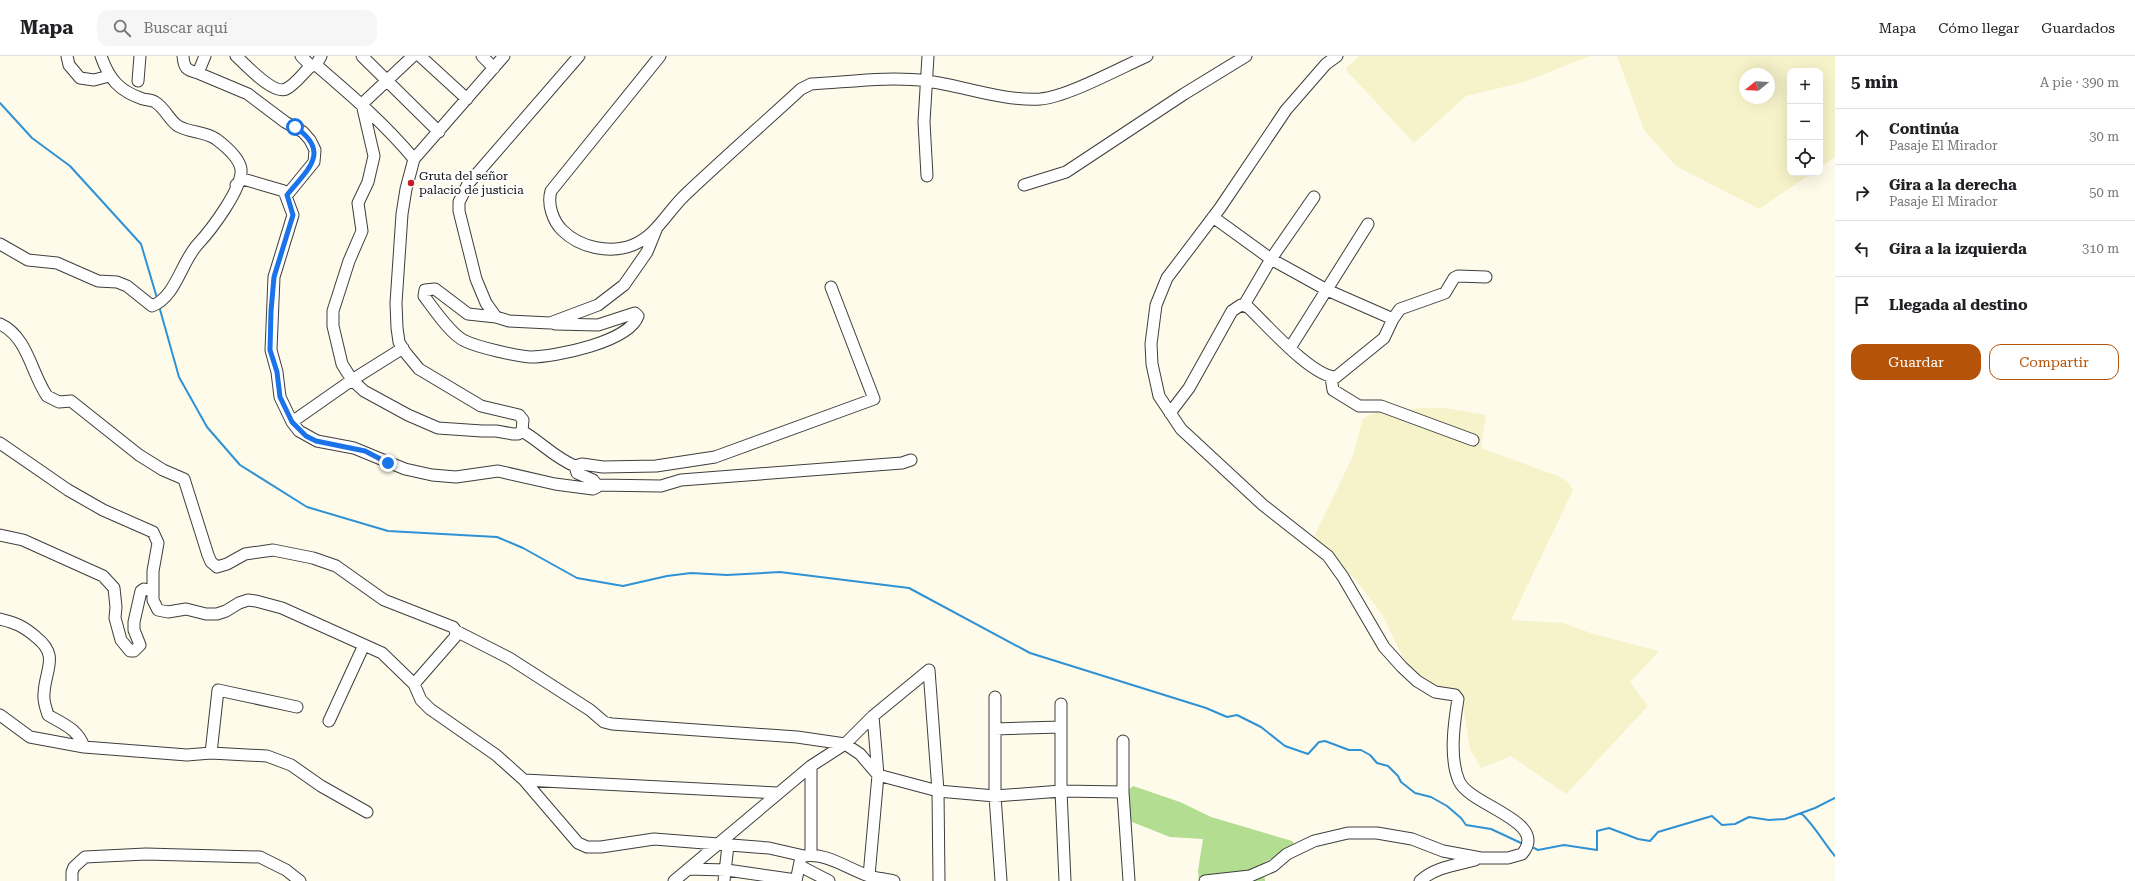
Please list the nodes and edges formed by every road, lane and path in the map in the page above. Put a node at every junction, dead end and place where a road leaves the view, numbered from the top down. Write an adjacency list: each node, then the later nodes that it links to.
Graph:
1 (67, 56): 22 (street)
2 (101, 56): 22 (street)
3 (140, 56): 24 (street)
4 (183, 56): 21 (street)
5 (205, 56): 21 (street)
6 (236, 56): 19 (street)
7 (301, 56): 19 (street)
8 (362, 56): 23 (street)
9 (413, 56): 23 (street)
10 (420, 56): 26 (street)
11 (482, 56): 20 (street)
12 (504, 56): 20 (street)
13 (579, 56): 44 (street)
14 (660, 56): 37 (street)
15 (928, 56): 25 (street)
16 (1147, 56): 25 (street)
17 (1246, 56): 32 (street)
18 (1337, 56): 35 (street)
19 (316, 62): 27 (street)
20 (494, 68): 26 (street)
21 (198, 73): 33 (street)
22 (109, 76): 31 (street)
23 (386, 80): 27 (street); 28 (street)
24 (138, 81)
25 (926, 81): 30 (street); 37 (street)
26 (467, 99): 28 (street)
27 (362, 104): 29 (street); 51 (street)
28 (439, 132): 29 (street)
29 (414, 159): 48 (street)
30 (927, 176)
31 (236, 185): 33 (street); 38 (street)
32 (1024, 185)
33 (287, 195): 53 (street)
34 (1314, 197): 39 (street)
35 (1213, 217): 39 (street); 52 (street)
36 (1368, 224): 42 (street)
37 (656, 230): 46 (street)
38 (0, 244)
39 (1271, 259): 42 (street); 43 (street)
40 (1486, 277): 45 (street)
41 (831, 287): 58 (street)
42 (1327, 290): 45 (street); 49 (street)
43 (1244, 305): 49 (street); 52 (street)
44 (496, 317): 46 (street); 46 (street)
45 (1393, 319): 50 (street)
46 (550, 323)
47 (0, 324): 63 (street)
48 (403, 348): 51 (street); 54 (street)
49 (1290, 348): 50 (street)
50 (1331, 377): 55 (street)
51 (352, 380): 53 (street); 54 (street)
52 (1170, 413): 88 (street)
53 (292, 422): 59 (street)
54 (522, 431): 58 (street)
55 (1474, 440)
56 (0, 444): 61 (street)
57 (911, 460): 59 (street)
58 (575, 466): 59 (street)
59 (597, 485)
60 (0, 535): 61 (street)
61 (153, 591): 64 (street)
62 (0, 619): 76 (street)
63 (456, 631): 65 (street); 75 (street)
64 (364, 645): 65 (street); 71 (street)
65 (414, 684): 80 (street)
66 (995, 697): 73 (street)
67 (1061, 704): 72 (street)
68 (297, 707): 77 (street)
69 (0, 715): 76 (street)
70 (873, 716): 75 (street); 79 (street); 81 (street)
71 (329, 720)
72 (1061, 727): 73 (street); 82 (street)
73 (995, 729): 85 (street)
74 (1123, 741): 83 (street)
75 (845, 744): 78 (street); 79 (street)
76 (84, 747): 77 (street)
77 (211, 753): 86 (street)
78 (811, 766): 84 (street); 89 (street)
79 (878, 775): 81 (street); 92 (street)
80 (524, 780): 84 (street); 87 (street)
81 (938, 791): 85 (street); 99 (street)
82 (1061, 791): 83 (street); 85 (street); 101 (street)
83 (1123, 792): 102 (street)
84 (778, 793): 87 (street)
85 (995, 796): 100 (street)
86 (367, 812)
87 (723, 845): 89 (street); 90 (street); 91 (street)
88 (1481, 858): 103 (street); 104 (street)
89 (805, 859): 92 (street); 93 (street); 97 (street)
90 (688, 869): 91 (street); 96 (street)
91 (726, 876): 93 (street)
92 (869, 876): 98 (street)
93 (796, 880)
94 (72, 881): 95 (street)
95 (300, 881)
96 (674, 881)
97 (829, 881)
98 (894, 881)
99 (939, 881)
100 (1001, 881)
101 (1065, 881)
102 (1129, 881)
103 (1205, 881)
104 (1420, 881)

